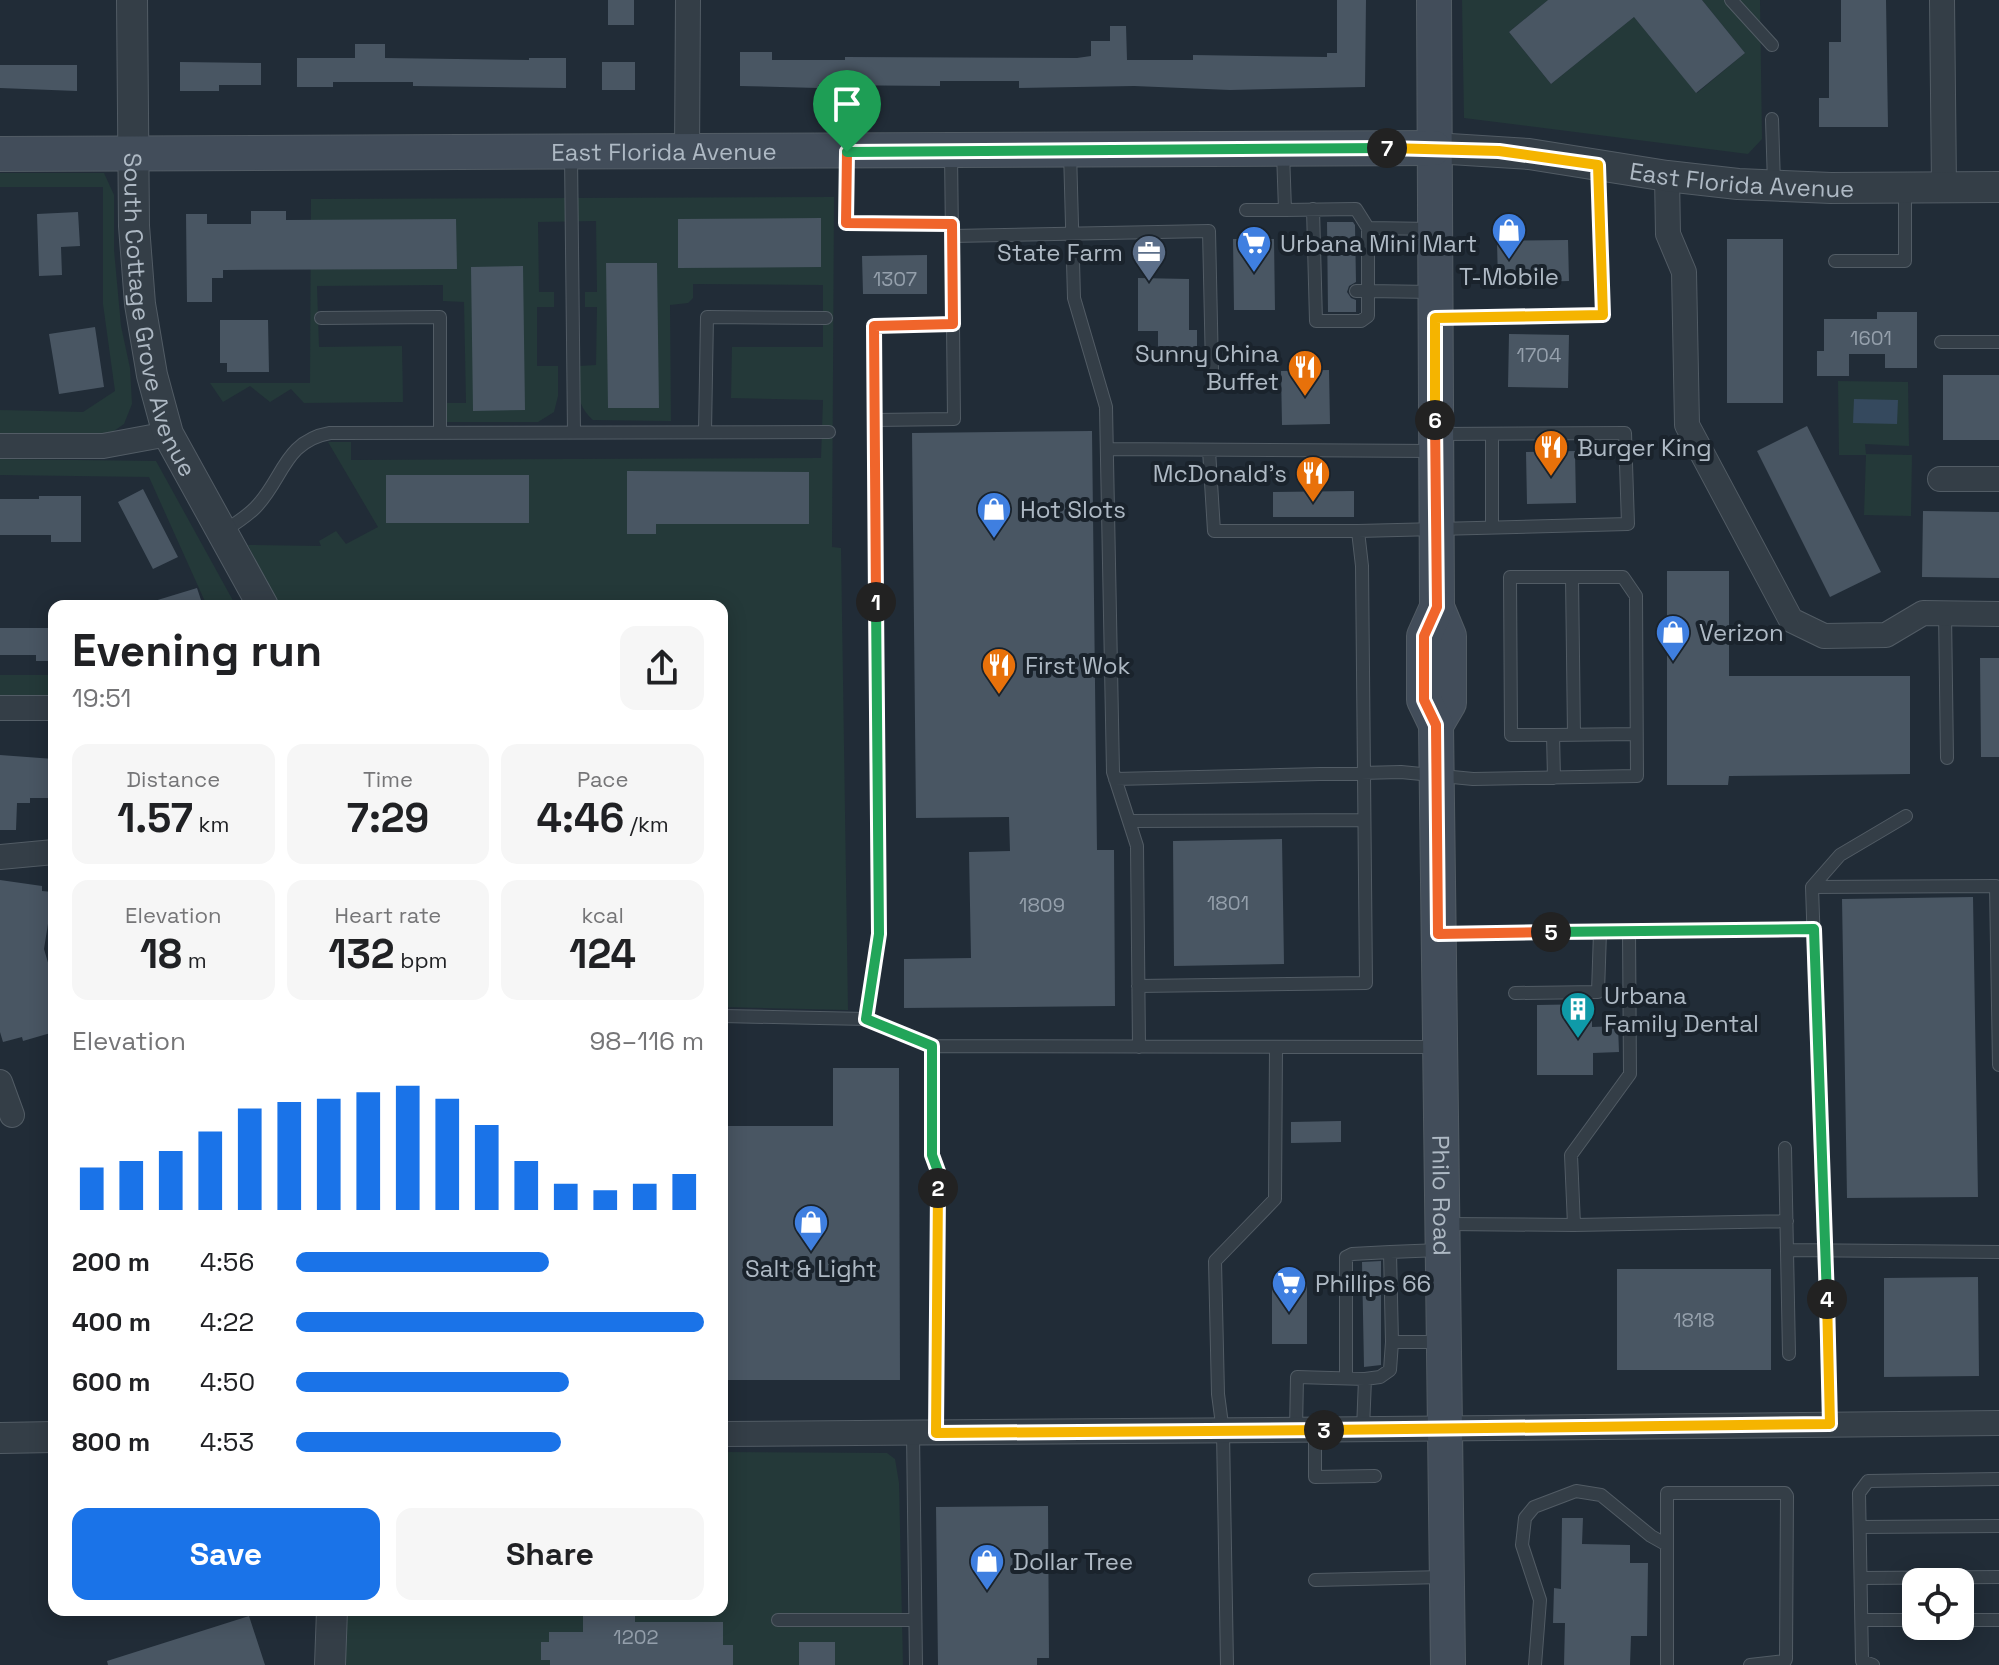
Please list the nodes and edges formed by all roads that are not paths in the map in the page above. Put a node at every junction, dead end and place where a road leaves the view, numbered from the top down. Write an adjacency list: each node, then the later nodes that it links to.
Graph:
1 (132, 0): 16 (street, South Cottage Grove Avenue)
2 (688, 0): 14 (street)
3 (1434, 0): 8 (main road, Philo Road)
4 (1731, 0): 6 (lane)
5 (1942, 0): 21 (street)
6 (1772, 45)
7 (1772, 119): 19 (lane)
8 (1434, 148): 9 (main road, East Florida Avenue); 17 (street, East Florida Avenue); 26 (main road, Philo Road)
9 (1283, 149): 11 (main road, East Florida Avenue); 25 (lane)
10 (951, 151): 11 (main road, East Florida Avenue); 13 (main road, East Florida Avenue); 27 (lane)
11 (1070, 151): 28 (lane)
12 (571, 152): 14 (main road, East Florida Avenue); 16 (main road, East Florida Avenue); 40 (lane)
13 (847, 152): 14 (main road, East Florida Avenue); 27 (lane)
14 (687, 153)
15 (0, 154): 16 (main road, East Florida Avenue)
16 (135, 154): 44 (street, South Cottage Grove Avenue)
17 (1598, 165): 18 (street, East Florida Avenue); 32 (lane)
18 (1667, 176): 19 (street, East Florida Avenue); 58 (street)
19 (1774, 186): 20 (street, East Florida Avenue)
20 (1905, 187): 21 (street, East Florida Avenue); 30 (lane)
21 (1944, 187): 22 (street, East Florida Avenue)
22 (1999, 187)
23 (1313, 209): 25 (lane); 29 (lane); 31 (lane)
24 (1246, 210): 25 (lane)
25 (1285, 210)
26 (1434, 229): 29 (lane); 32 (main road, Philo Road)
27 (952, 230): 28 (lane); 35 (lane)
28 (1072, 235): 38 (lane); 48 (lane)
29 (1364, 236): 31 (lane)
30 (1835, 261)
31 (1362, 291): 32 (lane)
32 (1435, 305): 46 (main road, Philo Road)
33 (321, 318): 43 (lane)
34 (826, 318): 41 (lane)
35 (953, 324): 39 (lane); 39 (lane)
36 (1941, 342): 37 (lane)
37 (1999, 342)
38 (1212, 369)
39 (874, 420): 83 (lane)
40 (574, 432): 41 (lane); 43 (lane)
41 (705, 432): 42 (lane)
42 (829, 432)
43 (440, 433): 55 (lane)
44 (168, 434): 47 (street); 55 (street, South Cottage Grove Avenue)
45 (1492, 434): 46 (lane); 52 (lane); 52 (lane)
46 (1436, 442): 49 (lane); 53 (main road, Philo Road)
47 (0, 446)
48 (1107, 449): 49 (lane); 69 (lane)
49 (1209, 450): 54 (lane)
50 (1940, 479): 51 (street)
51 (1999, 479)
52 (1492, 528): 53 (lane)
53 (1437, 529): 54 (lane); 67 (main road, Philo Road)
54 (1358, 531): 66 (lane)
55 (221, 532): 57 (street, South Cottage Grove Avenue)
56 (1572, 577): 62 (lane); 63 (lane); 64 (lane)
57 (260, 600)
58 (1945, 613): 59 (street); 65 (lane)
59 (1999, 614)
60 (0, 708): 61 (street)
61 (48, 708)
62 (1636, 734): 64 (lane); 68 (lane)
63 (1553, 735): 64 (lane); 68 (lane)
64 (1574, 735)
65 (1947, 758)
66 (1362, 774): 67 (lane); 69 (lane); 71 (lane)
67 (1437, 775): 68 (lane); 79 (main road, Philo Road)
68 (1554, 778)
69 (1115, 779): 72 (lane)
70 (1906, 816): 75 (lane)
71 (1363, 820): 72 (lane); 80 (lane)
72 (1129, 821): 80 (lane)
73 (48, 853): 74 (street)
74 (0, 857)
75 (1812, 887): 76 (lane); 88 (lane)
76 (1814, 929): 77 (lane); 96 (lane)
77 (1629, 931): 78 (lane); 93 (lane)
78 (1600, 932): 79 (lane); 81 (lane)
79 (1438, 934): 87 (main road, Philo Road)
80 (1138, 986): 85 (lane)
81 (1515, 993)
82 (728, 1016): 83 (lane)
83 (866, 1019): 84 (lane)
84 (932, 1046): 85 (lane); 110 (lane)
85 (1139, 1047): 86 (lane)
86 (1276, 1047): 87 (lane); 109 (lane)
87 (1440, 1047): 94 (main road, Philo Road)
88 (1999, 1065)
89 (0, 1082): 90 (street)
90 (12, 1115)
91 (1785, 1148): 92 (lane)
92 (1787, 1221): 93 (lane); 95 (lane)
93 (1574, 1225): 94 (lane)
94 (1443, 1237): 97 (lane); 100 (main road, Philo Road)
95 (1787, 1250): 96 (lane); 101 (lane)
96 (1825, 1250): 98 (lane); 105 (lane)
97 (1390, 1252): 99 (lane); 102 (lane)
98 (1999, 1252)
99 (1392, 1342): 100 (lane); 103 (lane)
100 (1444, 1342): 106 (main road, Philo Road)
101 (1789, 1354)
102 (1346, 1378): 103 (lane); 108 (lane)
103 (1365, 1379): 107 (lane)
104 (1999, 1423): 105 (street)
105 (1830, 1424): 106 (street)
106 (1445, 1428): 107 (street); 119 (main road, Philo Road)
107 (1363, 1429): 108 (street)
108 (1305, 1430): 109 (street); 114 (lane)
109 (1223, 1432): 110 (street); 132 (lane)
110 (924, 1433): 111 (street); 125 (lane)
111 (728, 1434)
112 (48, 1437): 113 (street)
113 (0, 1438)
114 (1375, 1476)
115 (1999, 1479): 117 (lane)
116 (1999, 1526): 117 (lane)
117 (1860, 1527): 121 (lane)
118 (1667, 1545): 134 (lane); 135 (lane); 136 (lane)
119 (1447, 1577): 122 (lane); 133 (main road, Philo Road)
120 (1999, 1577): 121 (lane)
121 (1861, 1578): 126 (lane)
122 (1315, 1580)
123 (332, 1616): 130 (street)
124 (778, 1620): 125 (lane)
125 (915, 1620): 131 (lane)
126 (1862, 1620): 127 (lane); 137 (lane)
127 (1902, 1620)
128 (1974, 1620): 129 (lane)
129 (1999, 1620)
130 (330, 1665)
131 (916, 1665)
132 (1227, 1665)
133 (1448, 1665)
134 (1535, 1665)
135 (1667, 1665)
136 (1750, 1665)
137 (1873, 1665)

